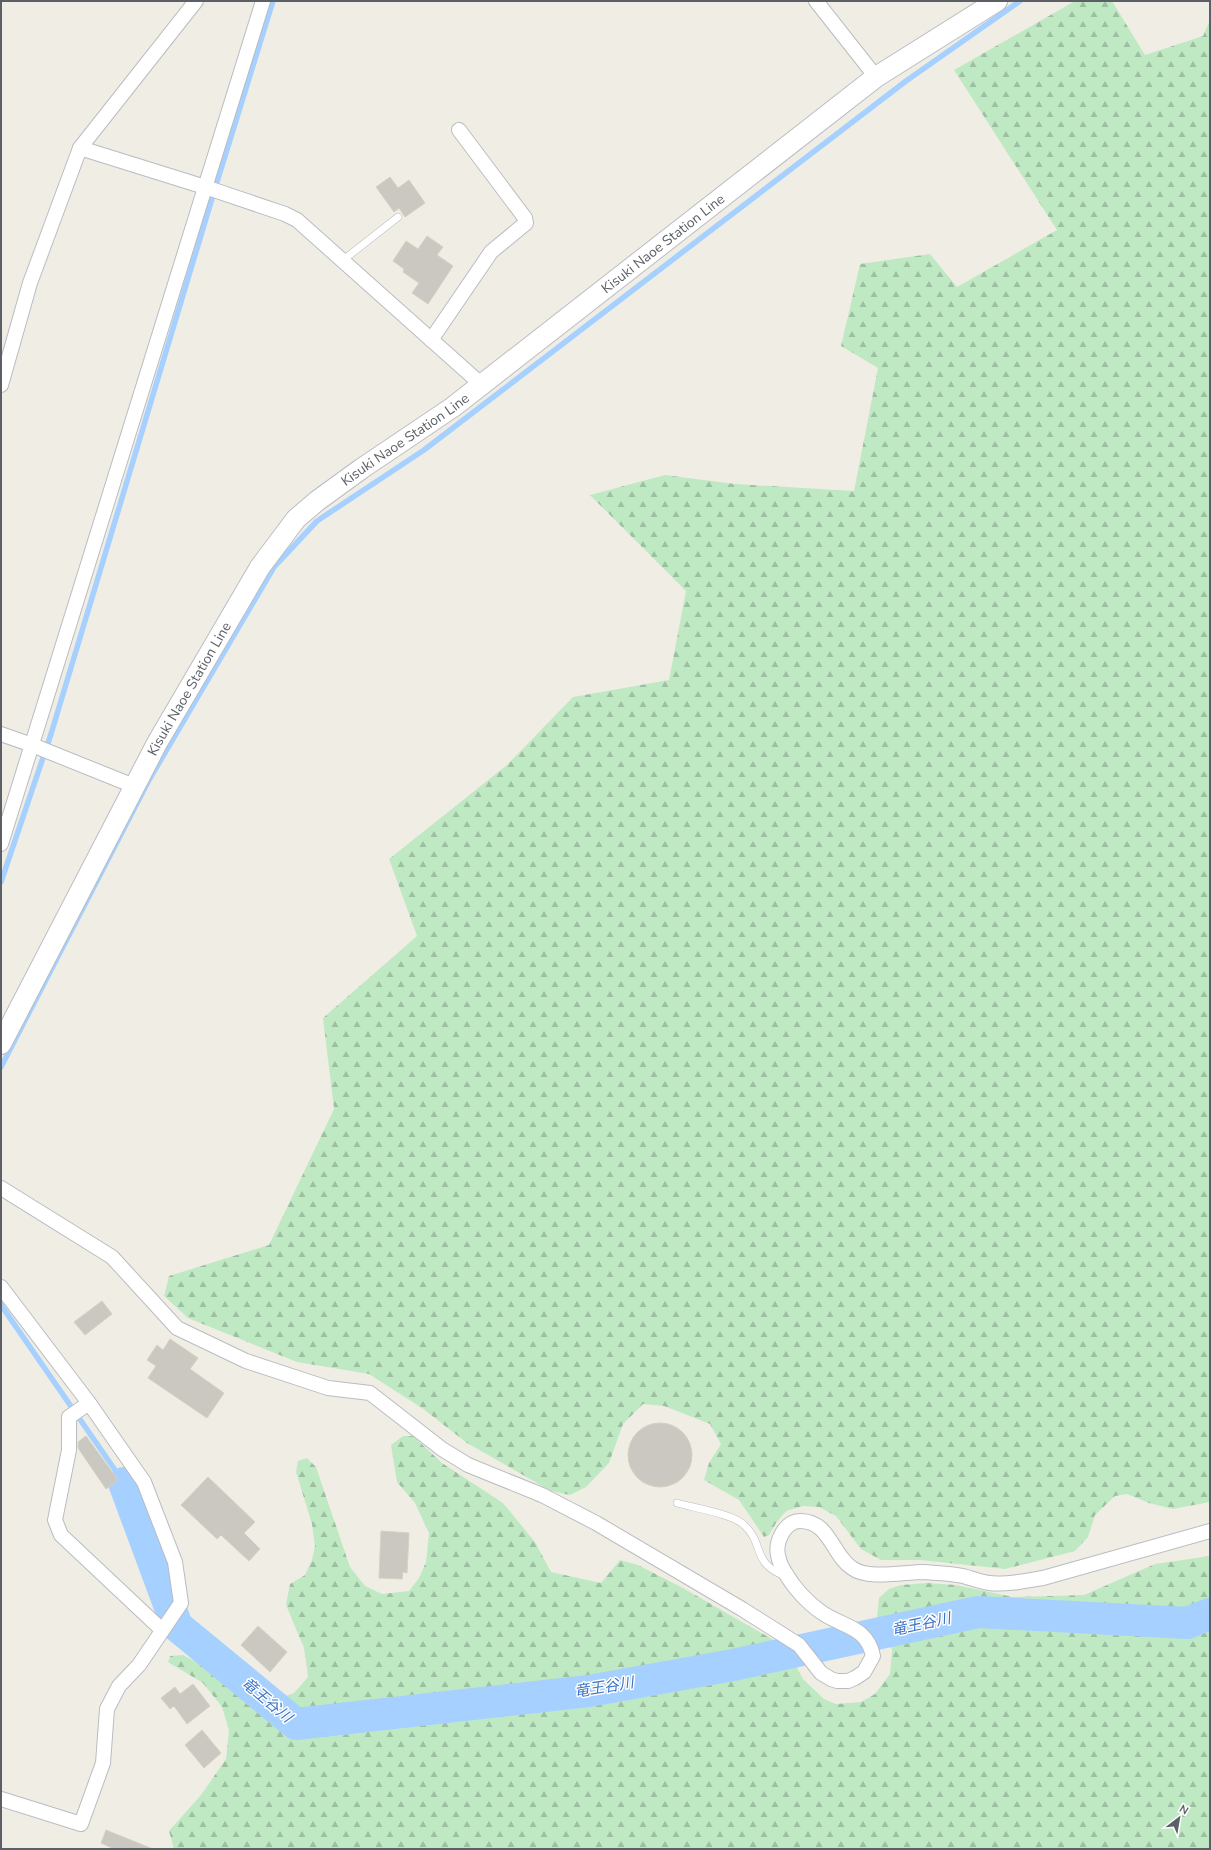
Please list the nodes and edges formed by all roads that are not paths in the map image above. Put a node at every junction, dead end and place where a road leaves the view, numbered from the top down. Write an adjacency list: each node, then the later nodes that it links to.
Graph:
1 (196, 1): 7 (street)
2 (263, 1): 8 (street)
3 (816, 1): 5 (street)
4 (997, 1): 5 (main road, Kisuki Naoe Station Line)
5 (876, 77): 12 (main road, Kisuki Naoe Station Line)
6 (459, 130): 11 (street)
7 (80, 148): 8 (street); 13 (street)
8 (205, 187): 10 (street); 15 (street)
9 (398, 217): 10 (lane)
10 (342, 261): 11 (street)
11 (431, 340): 12 (street)
12 (482, 384): 16 (main road, Kisuki Naoe Station Line)
13 (1, 385)
14 (1, 734): 15 (street)
15 (32, 745): 16 (street); 17 (street)
16 (134, 786): 18 (main road, Kisuki Naoe Station Line)
17 (1, 844)
18 (1, 1044)
19 (1, 1188): 24 (street)
20 (1, 1287): 21 (street)
21 (89, 1403): 25 (street); 25 (street)
22 (677, 1503): 24 (lane)
23 (1210, 1531): 24 (street)
24 (787, 1576)
25 (162, 1630): 26 (street)
26 (1, 1799)

